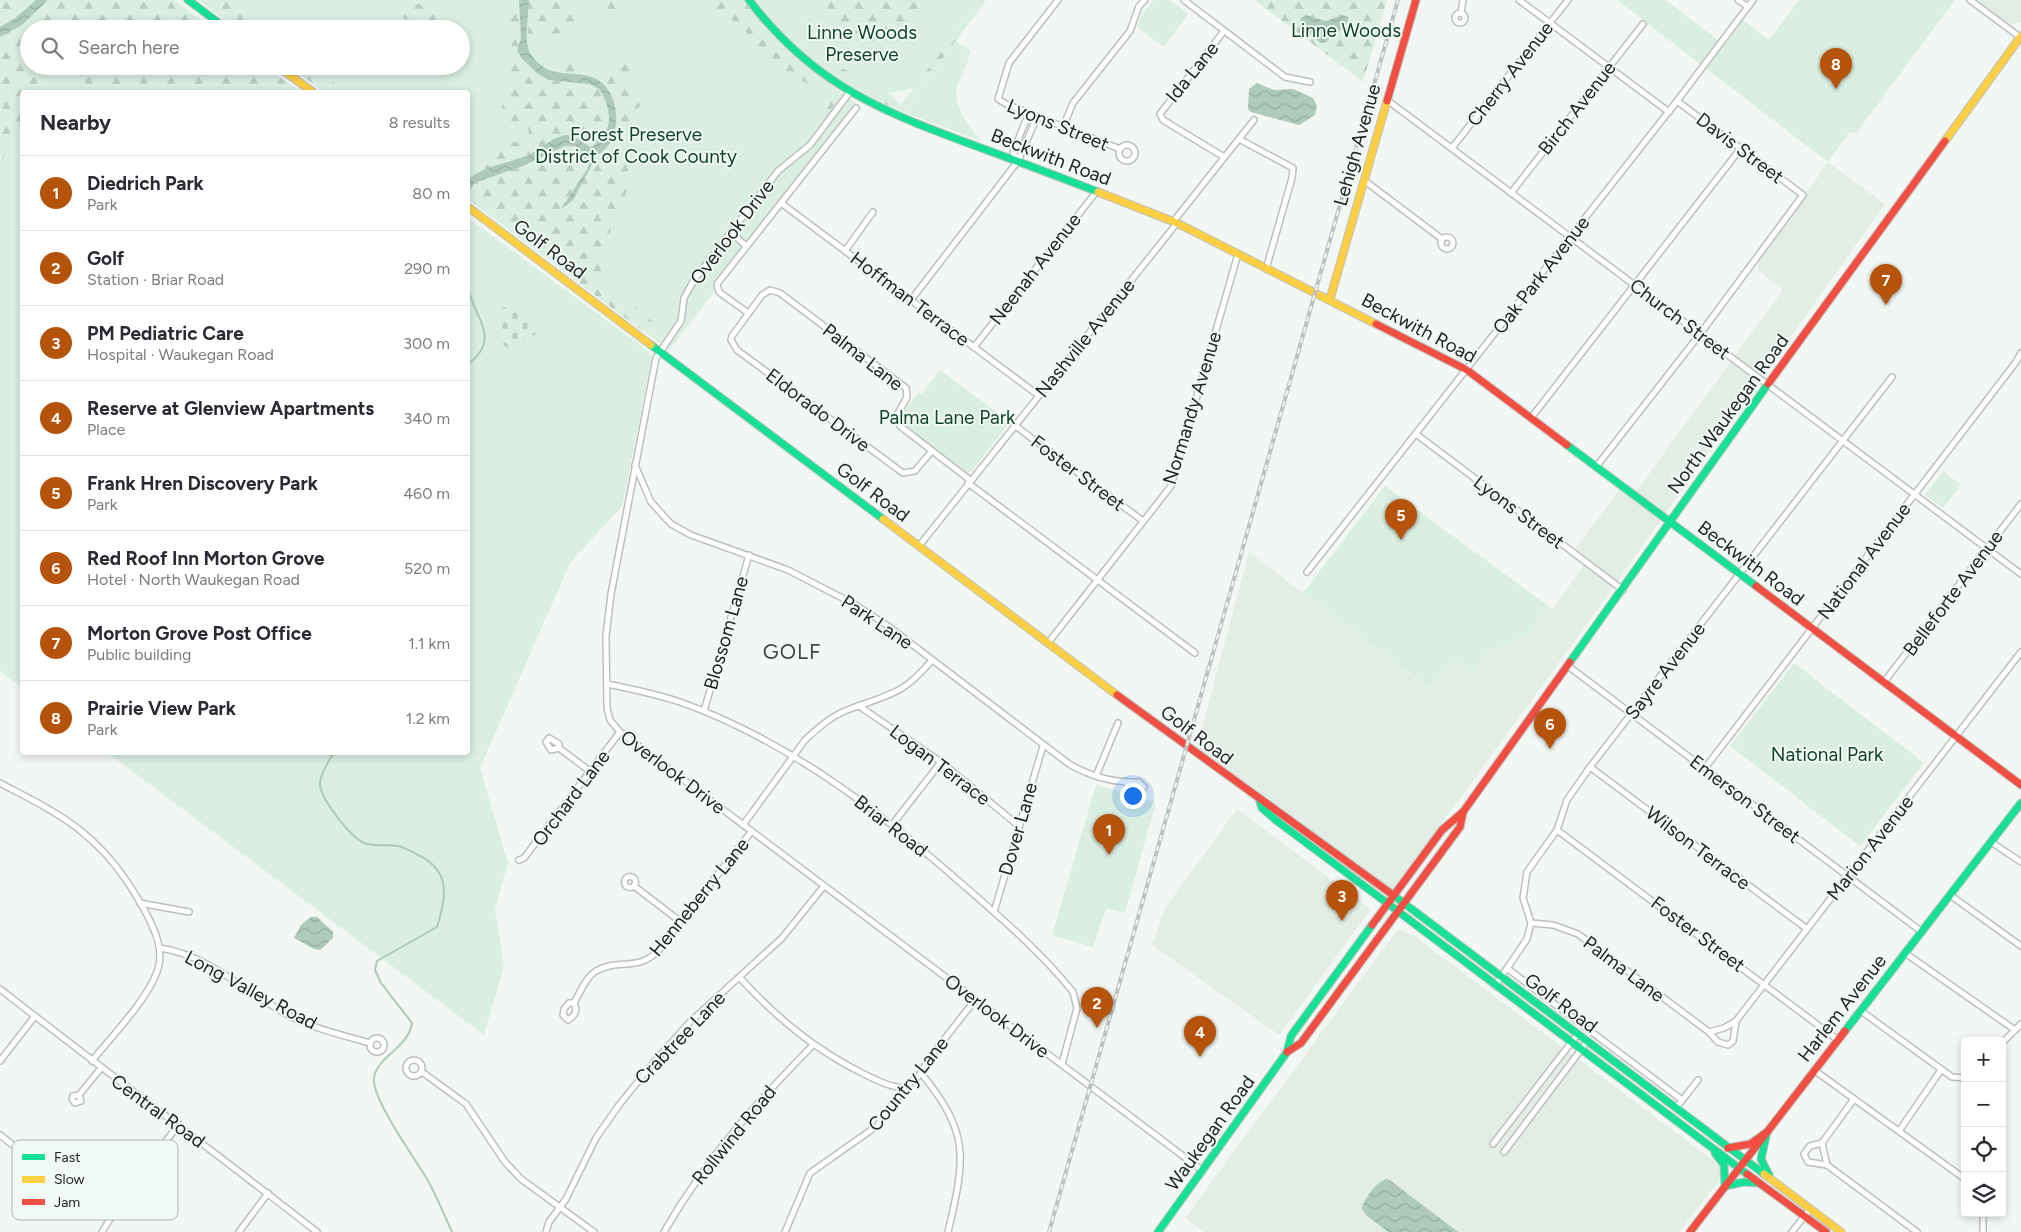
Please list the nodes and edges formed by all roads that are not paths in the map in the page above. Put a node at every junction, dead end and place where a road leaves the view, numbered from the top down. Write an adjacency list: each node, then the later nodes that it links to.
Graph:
1 (188, 0): 15 (main road)
2 (749, 0): 24 (main road, Beckwith Road)
3 (1058, 0): 29 (street, Lyons Street)
4 (1144, 0): 32 (street)
5 (1184, 0): 18 (street)
6 (1416, 0): 25 (main road, Lehigh Avenue)
7 (1463, 0): 14 (street)
8 (1519, 0): 16 (street, Davis Street)
9 (1568, 0): 16 (street, Cherry Avenue)
10 (1738, 0): 13 (street)
11 (1754, 0): 13 (street, Oak Park Avenue)
12 (1970, 0): 19 (street)
13 (1748, 7): 26 (street, Oak Park Avenue)
14 (1461, 13)
15 (215, 20)
16 (1550, 24): 20 (street, Davis Street); 34 (street, Cherry Avenue)
17 (1643, 24): 20 (street, Birch Avenue)
18 (1224, 31): 22 (street); 37 (street, Ida Lane)
19 (2020, 36): 63 (main road, North Waukegan Road)
20 (1609, 68): 28 (street, Davis Street); 41 (street, Birch Avenue)
21 (289, 75): 23 (main road)
22 (1310, 82)
23 (310, 90)
24 (849, 93): 38 (main road, Beckwith Road); 46 (street, Overlook Drive)
25 (1387, 100): 34 (street, Church Street); 39 (main road, Lehigh Avenue)
26 (1677, 101): 28 (street, Oak Park Avenue); 35 (street, Davis Street)
27 (856, 108): 42 (street)
28 (1669, 112): 47 (street, Oak Park Avenue)
29 (1028, 113): 30 (street, Lyons Street); 38 (street)
30 (1037, 117): 32 (street, Lyons Street); 38 (street)
31 (1254, 120): 33 (street, Nashville Avenue)
32 (1063, 127): 36 (street, Lyons Street)
33 (1239, 139): 37 (street, Nashville Avenue); 52 (street)
34 (1452, 148): 41 (street, Church Street)
35 (1741, 148): 53 (street); 57 (street, Davis Street)
36 (1120, 149)
37 (1224, 157): 45 (street, Nashville Avenue)
38 (1018, 161): 40 (main road, Beckwith Road); 54 (street)
39 (1365, 181): 48 (street); 55 (main road, Lehigh Avenue)
40 (1097, 191): 45 (main road, Beckwith Road); 58 (street, Neenah Avenue)
41 (1511, 193): 47 (street, Church Street)
42 (782, 203): 49 (street); 50 (street, Hoffman Terrace)
43 (470, 209): 59 (main road, Golf Road)
44 (873, 212): 50 (street)
45 (1175, 223): 51 (main road, Beckwith Road); 64 (street, Nashville Avenue)
46 (731, 232): 49 (street); 59 (street, Overlook Drive)
47 (1570, 237): 53 (street, Church Street); 61 (street, Oak Park Avenue)
48 (1442, 239)
49 (746, 246): 56 (street)
50 (845, 251): 54 (street, Hoffman Terrace)
51 (1238, 254): 52 (main road, Beckwith Road); 75 (street, Normandy Avenue)
52 (1266, 269): 55 (main road, Beckwith Road)
53 (1635, 285): 57 (street, Church Street); 65 (street)
54 (911, 300): 58 (street, Hoffman Terrace)
55 (1330, 300): 61 (main road, Beckwith Road)
56 (748, 313): 69 (street, Palma Lane); 69 (street, Eldorado Drive)
57 (1700, 334): 63 (street, Church Street); 71 (street)
58 (974, 347): 64 (street, Hoffman Terrace)
59 (660, 352): 70 (street, Overlook Drive); 77 (main road, Golf Road)
60 (2021, 353): 73 (street, National Avenue)
61 (1466, 370): 65 (main road, Beckwith Road); 67 (street, Oak Park Avenue)
62 (1892, 377): 68 (street, Sayre Avenue)
63 (1768, 384): 68 (street, Church Street); 76 (main road, North Waukegan Road)
64 (1038, 395): 66 (street, Nashville Avenue)
65 (1531, 418): 71 (main road, Beckwith Road)
66 (1014, 426): 72 (street, Nashville Avenue); 75 (street, Foster Street)
67 (1416, 434): 80 (street, Oak Park Avenue); 84 (street, Lyons Street)
68 (1843, 441): 73 (street, Church Street); 81 (street, Sayre Avenue)
69 (931, 452): 72 (street, Palma Lane)
70 (635, 464): 79 (street, Park Lane); 92 (street, Overlook Drive)
71 (1596, 467): 76 (main road, Beckwith Road)
72 (969, 482): 77 (street, Nashville Avenue); 83 (street, Palma Lane)
73 (1915, 494): 78 (street, Church Street); 85 (street, National Avenue)
74 (2021, 504): 78 (street, Belleforte Avenue)
75 (1143, 521): 83 (street, Normandy Avenue)
76 (1670, 522): 81 (main road, Beckwith Road); 84 (main road, North Waukegan Road)
77 (919, 546): 86 (main road, Golf Road)
78 (1987, 548): 82 (street, Church Street); 91 (street, Belleforte Avenue)
79 (749, 555): 89 (street, Park Lane); 94 (street, Blossom Lane)
80 (1307, 572)
81 (1740, 574): 85 (main road, Beckwith Road); 95 (street, Sayre Avenue)
82 (2021, 574)
83 (1096, 581): 86 (street, Normandy Avenue); 88 (street, Palma Lane)
84 (1623, 590): 90 (main road, North Waukegan Road)
85 (1812, 628): 91 (main road, Beckwith Road); 104 (street, National Avenue)
86 (1048, 643): 110 (main road, Golf Road)
87 (2021, 652): 98 (street, Marion Avenue)
88 (1195, 653)
89 (932, 660): 93 (street); 99 (street, Park Lane)
90 (1568, 666): 95 (street, Emerson Street); 112 (main road, North Waukegan Road)
91 (1884, 682): 98 (main road, Beckwith Road)
92 (607, 684): 94 (street, Briar Road); 97 (street, Overlook Drive)
93 (860, 706): 101 (street); 102 (street, Logan Terrace)
94 (704, 711): 101 (street, Briar Road)
95 (1631, 714): 103 (street, Sayre Avenue); 104 (street, Emerson Street)
96 (1118, 722): 106 (street)
97 (620, 732): 105 (street, Orchard Lane); 113 (street, Overlook Drive)
98 (1956, 736): 109 (main road, Beckwith Road); 121 (street, Marion Avenue)
99 (1043, 746): 106 (street, Park Lane); 115 (street, Dover Lane)
100 (559, 748): 105 (street)
101 (793, 756): 113 (street); 114 (street, Briar Road)
102 (941, 762): 114 (street); 115 (street, Logan Terrace)
103 (1590, 767): 116 (street, Sayre Avenue); 134 (street, Wilson Terrace)
104 (1705, 768): 121 (street, Emerson Street)
105 (591, 772): 119 (street, Orchard Lane)
106 (1096, 776): 108 (street, Park Lane)
107 (0, 783): 126 (street)
108 (1126, 783)
109 (2021, 785)
110 (1260, 802): 124 (main road, Golf Road); 127 (main road, Golf Road)
111 (2021, 803): 118 (main road, Harlem Avenue)
112 (1463, 812): 124 (main road, North Waukegan Road); 128 (main road, North Waukegan Road)
113 (743, 825): 117 (street, Overlook Drive)
114 (892, 825): 130 (street, Briar Road)
115 (1019, 826): 130 (street, Dover Lane)
116 (1557, 830): 133 (street, Sayre Avenue); 142 (street, Foster Street)
117 (751, 832): 123 (street, Overlook Drive); 132 (street, Henneberry Lane)
118 (1992, 842): 120 (street); 125 (main road, Harlem Avenue)
119 (519, 860)
120 (2021, 862)
121 (1848, 876): 134 (street, Marion Avenue); 135 (street, Emerson Street)
122 (634, 886): 132 (street)
123 (824, 886): 140 (street, Crabtree Lane); 145 (street, Overlook Drive)
124 (1393, 895): 127 (main road, Waukegan Road); 128 (main road, Golf Road)
125 (1950, 895): 135 (main road, Harlem Avenue); 136 (street)
126 (140, 903): 129 (street); 137 (street)
127 (1387, 903): 131 (main road, Golf Road); 161 (main road, Waukegan Road)
128 (1405, 904): 131 (main road, Waukegan Road); 141 (main road, Golf Road)
129 (189, 912)
130 (994, 912): 164 (street, Briar Road)
131 (1399, 912): 143 (main road, Golf Road); 161 (main road, Waukegan Road)
132 (681, 922): 146 (street, Henneberry Lane)
133 (1531, 923): 139 (street); 152 (street, Palma Lane)
134 (1807, 929): 142 (street, Marion Avenue)
135 (1922, 932): 138 (main road, Harlem Avenue)
136 (2021, 946)
137 (160, 948): 157 (street, Long Valley Road); 163 (street)
138 (1905, 953): 147 (main road, Harlem Avenue); 151 (street)
139 (1508, 969): 141 (street); 175 (street)
140 (740, 978): 159 (street); 197 (street, Crabtree Lane)
141 (1501, 978): 143 (street); 153 (main road, Golf Road)
142 (1765, 984): 149 (street, Marion Avenue); 155 (street, Foster Street)
143 (1495, 986): 158 (main road, Golf Road)
144 (0, 989): 148 (street, Central Road)
145 (975, 1000): 164 (street, Overlook Drive); 169 (street, Country Lane)
146 (574, 1003)
147 (1861, 1010): 155 (main road, Harlem Avenue); 167 (street)
148 (35, 1016): 162 (street); 163 (street, Central Road)
149 (1736, 1020): 152 (street, Marion Avenue); 152 (street, Palma Lane)
150 (2021, 1024): 151 (street)
151 (2015, 1030): 154 (street)
152 (1709, 1032)
153 (1577, 1035): 156 (main road, Golf Road); 158 (street)
154 (2006, 1039)
155 (1838, 1040): 166 (main road, Harlem Avenue)
156 (1586, 1042): 160 (street); 176 (main road, Golf Road)
157 (370, 1043)
158 (1571, 1043): 160 (main road, Golf Road); 184 (street)
159 (813, 1046): 172 (street); 207 (street, Rollwind Road)
160 (1580, 1050): 185 (main road, Golf Road); 187 (street)
161 (1287, 1052): 191 (main road, Waukegan Road)
162 (0, 1061)
163 (92, 1061): 165 (street, Central Road)
164 (1062, 1064): 191 (street, Overlook Drive)
165 (100, 1068): 173 (street); 177 (street, Central Road)
166 (1814, 1070): 174 (street); 179 (main road, Harlem Avenue)
167 (1942, 1070): 170 (street); 178 (street)
168 (422, 1072): 197 (street)
169 (920, 1073): 172 (street, Country Lane); 209 (street)
170 (1961, 1078)
171 (1698, 1080): 175 (street)
172 (904, 1088): 208 (street, Country Lane)
173 (79, 1094)
174 (1854, 1099): 178 (street); 182 (street)
175 (1682, 1100): 176 (street)
176 (1676, 1108): 186 (main road, Golf Road)
177 (179, 1124): 181 (street); 196 (street, Central Road)
178 (1899, 1131): 192 (street)
179 (1767, 1132): 186 (main road); 188 (main road, Harlem Avenue); 193 (main road)
180 (0, 1135): 183 (street)
181 (167, 1140)
182 (1822, 1143): 189 (street); 189 (street)
183 (12, 1144)
184 (1494, 1144)
185 (1711, 1148): 190 (main road, Golf Road); 195 (main road)
186 (1728, 1148): 188 (main road, Golf Road)
187 (1504, 1152)
188 (1745, 1160): 190 (main road, Harlem Avenue); 193 (main road, Golf Road)
189 (1827, 1165): 215 (street)
190 (1739, 1168): 194 (main road, Golf Road); 195 (main road, Harlem Avenue)
191 (1203, 1171): 210 (main road, Waukegan Road)
192 (1961, 1175)
193 (1773, 1181): 198 (main road, Golf Road)
194 (1759, 1183): 195 (main road); 199 (main road, Golf Road)
195 (1725, 1186): 211 (main road, Harlem Avenue)
196 (268, 1193): 203 (street); 204 (street, Central Road)
197 (560, 1209): 205 (street, Crabtree Lane); 206 (street)
198 (1810, 1209): 199 (street); 214 (main road, Golf Road)
199 (1804, 1216): 212 (street); 213 (main road, Golf Road)
200 (1983, 1217): 216 (street)
201 (109, 1220): 202 (street)
202 (102, 1232)
203 (239, 1232)
204 (317, 1232)
205 (546, 1232)
206 (594, 1232)
207 (664, 1232)
208 (785, 1232)
209 (948, 1232)
210 (1158, 1232)
211 (1690, 1232)
212 (1792, 1232)
213 (1826, 1232)
214 (1841, 1232)
215 (1917, 1232)
216 (1983, 1232)

